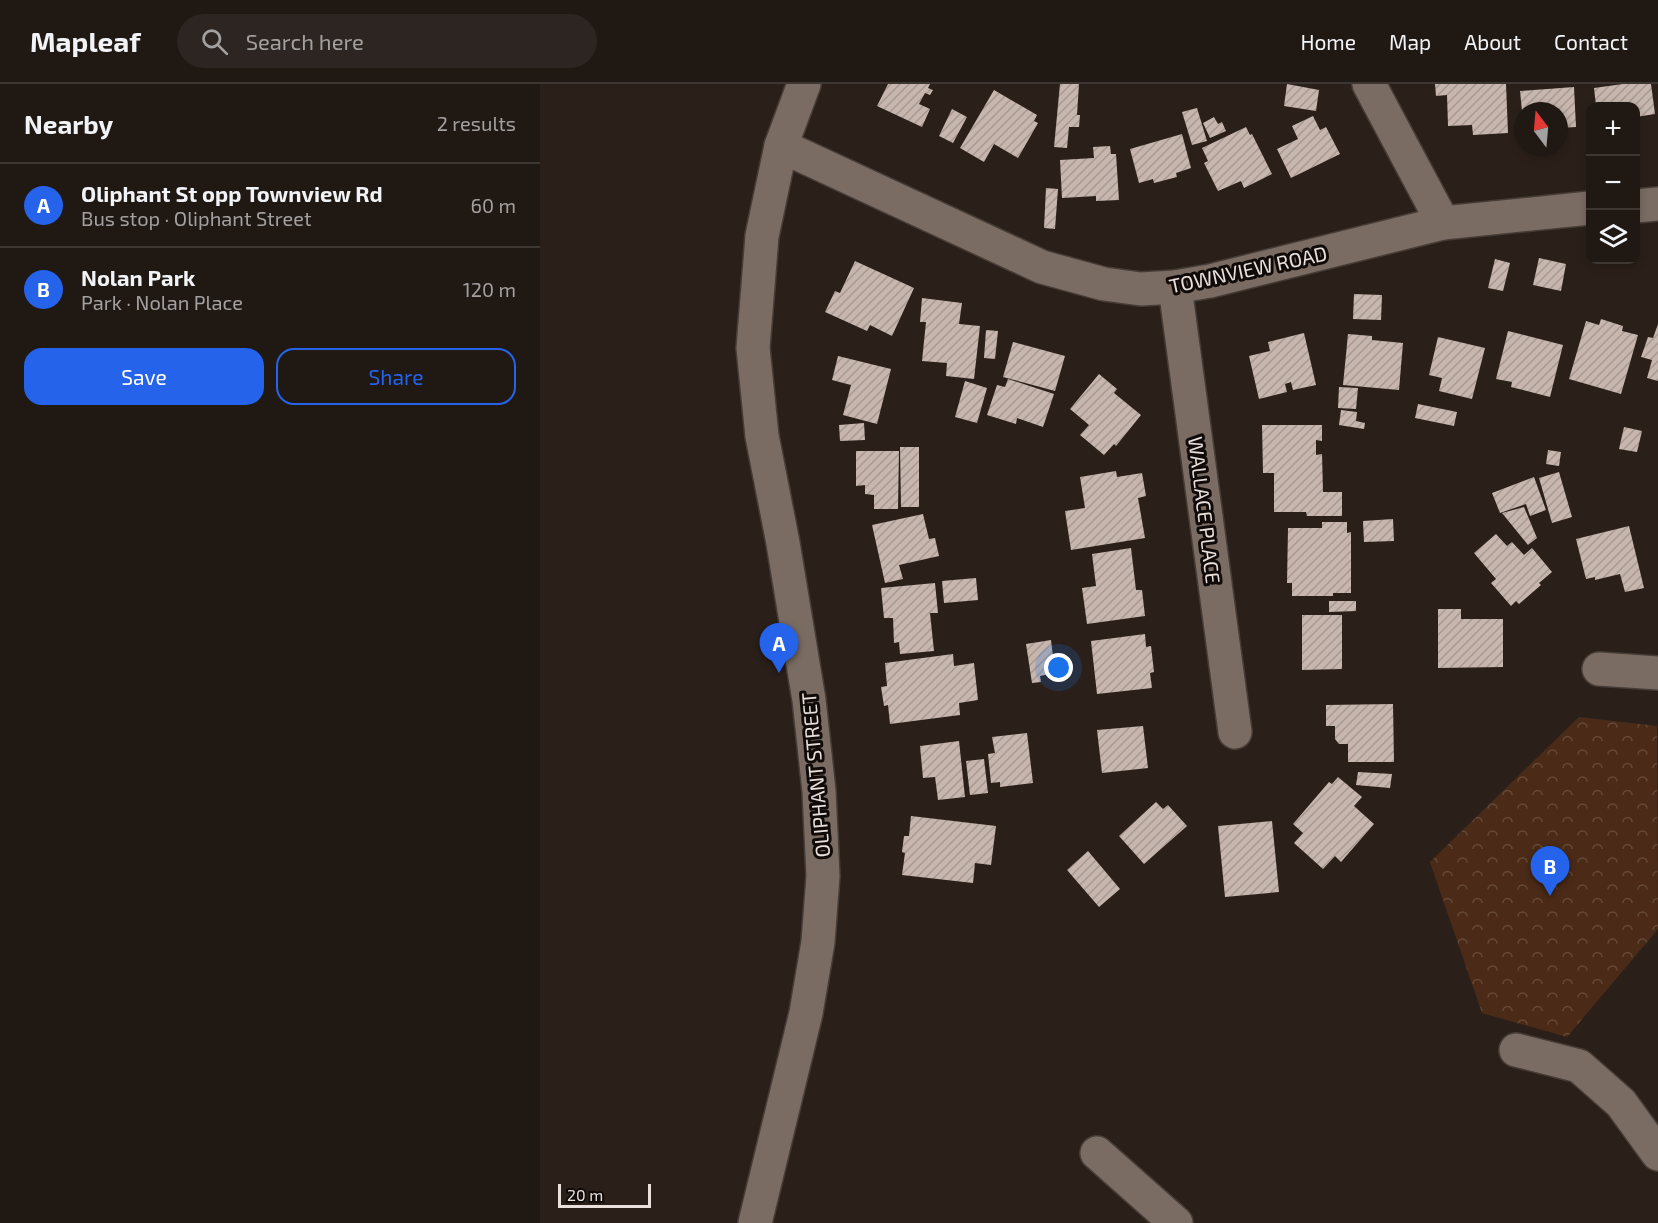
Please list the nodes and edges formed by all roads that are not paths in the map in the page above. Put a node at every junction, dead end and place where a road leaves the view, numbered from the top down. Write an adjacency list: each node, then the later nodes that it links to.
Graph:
1 (804, 84): 3 (street)
2 (1369, 84): 7 (street)
3 (781, 146): 8 (street, TOWNVIEW ROAD); 15 (street, OLIPHANT STREET)
4 (1658, 204): 5 (street)
5 (1640, 206)
6 (1586, 208): 7 (street, TOWNVIEW ROAD)
7 (1443, 223): 8 (street, TOWNVIEW ROAD)
8 (1175, 287): 11 (street, WALLACE PLACE)
9 (1599, 669): 10 (street)
10 (1658, 673)
11 (1235, 732)
12 (1516, 1050): 14 (street)
13 (1097, 1153): 16 (street)
14 (1658, 1154)
15 (755, 1223)
16 (1176, 1223)

